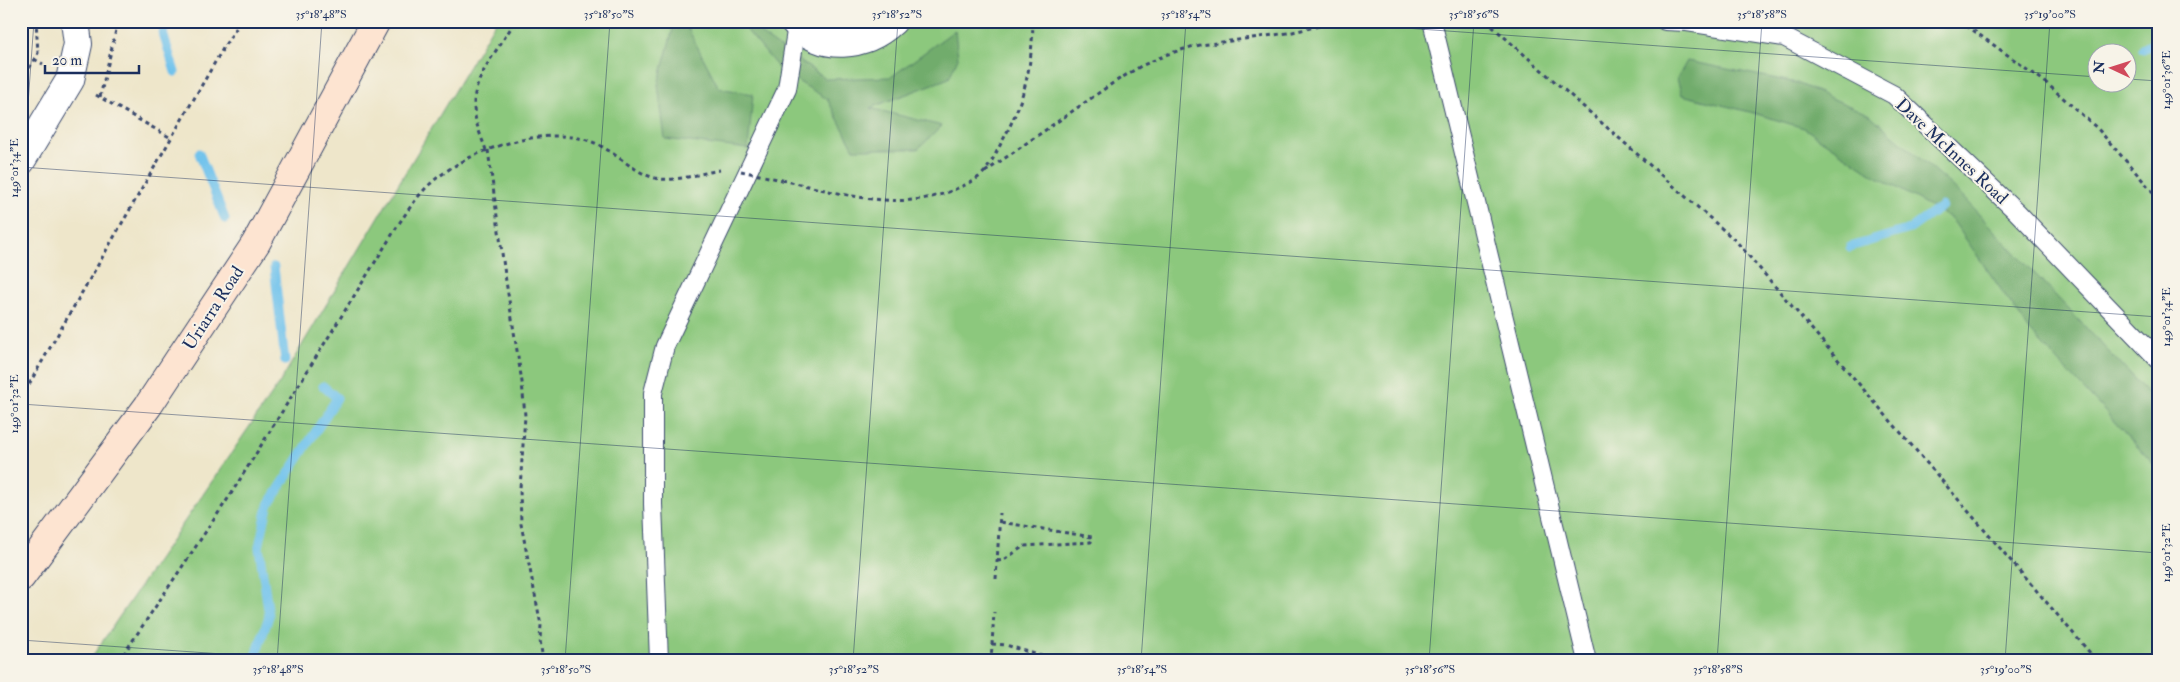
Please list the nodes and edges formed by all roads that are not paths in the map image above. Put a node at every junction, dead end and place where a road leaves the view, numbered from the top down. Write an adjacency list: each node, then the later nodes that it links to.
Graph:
1 (75, 21): 7 (street)
2 (376, 21): 9 (street, Uriarra Road)
3 (893, 21): 6 (street)
4 (1432, 21): 11 (lane)
5 (1665, 21): 8 (lane, Dave McInnes Road)
6 (795, 23): 10 (lane)
7 (21, 161)
8 (2159, 360)
9 (21, 577)
10 (659, 661)
11 (1587, 661)

